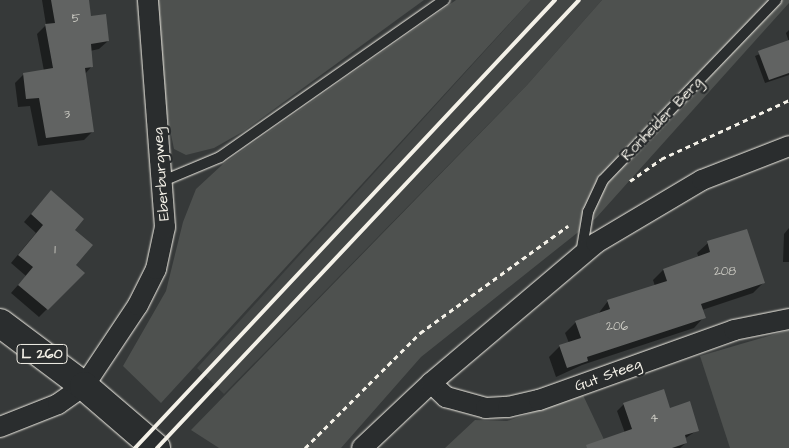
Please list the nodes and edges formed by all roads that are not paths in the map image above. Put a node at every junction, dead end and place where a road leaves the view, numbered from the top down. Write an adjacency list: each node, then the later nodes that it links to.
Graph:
1 (148, 0): 5 (street, Eberburgweg)
2 (444, 0): 5 (lane)
3 (776, 0): 6 (lane, Ronheider Berg)
4 (789, 146): 6 (street)
5 (163, 181): 10 (street, Eberburgweg)
6 (580, 255): 9 (street)
7 (789, 319): 9 (street, Gut Steeg)
8 (0, 323): 10 (main road, L 260)
9 (430, 383): 13 (street)
10 (84, 386): 11 (street); 12 (main road, L 260)
11 (0, 427)
12 (156, 448)
13 (362, 448)

